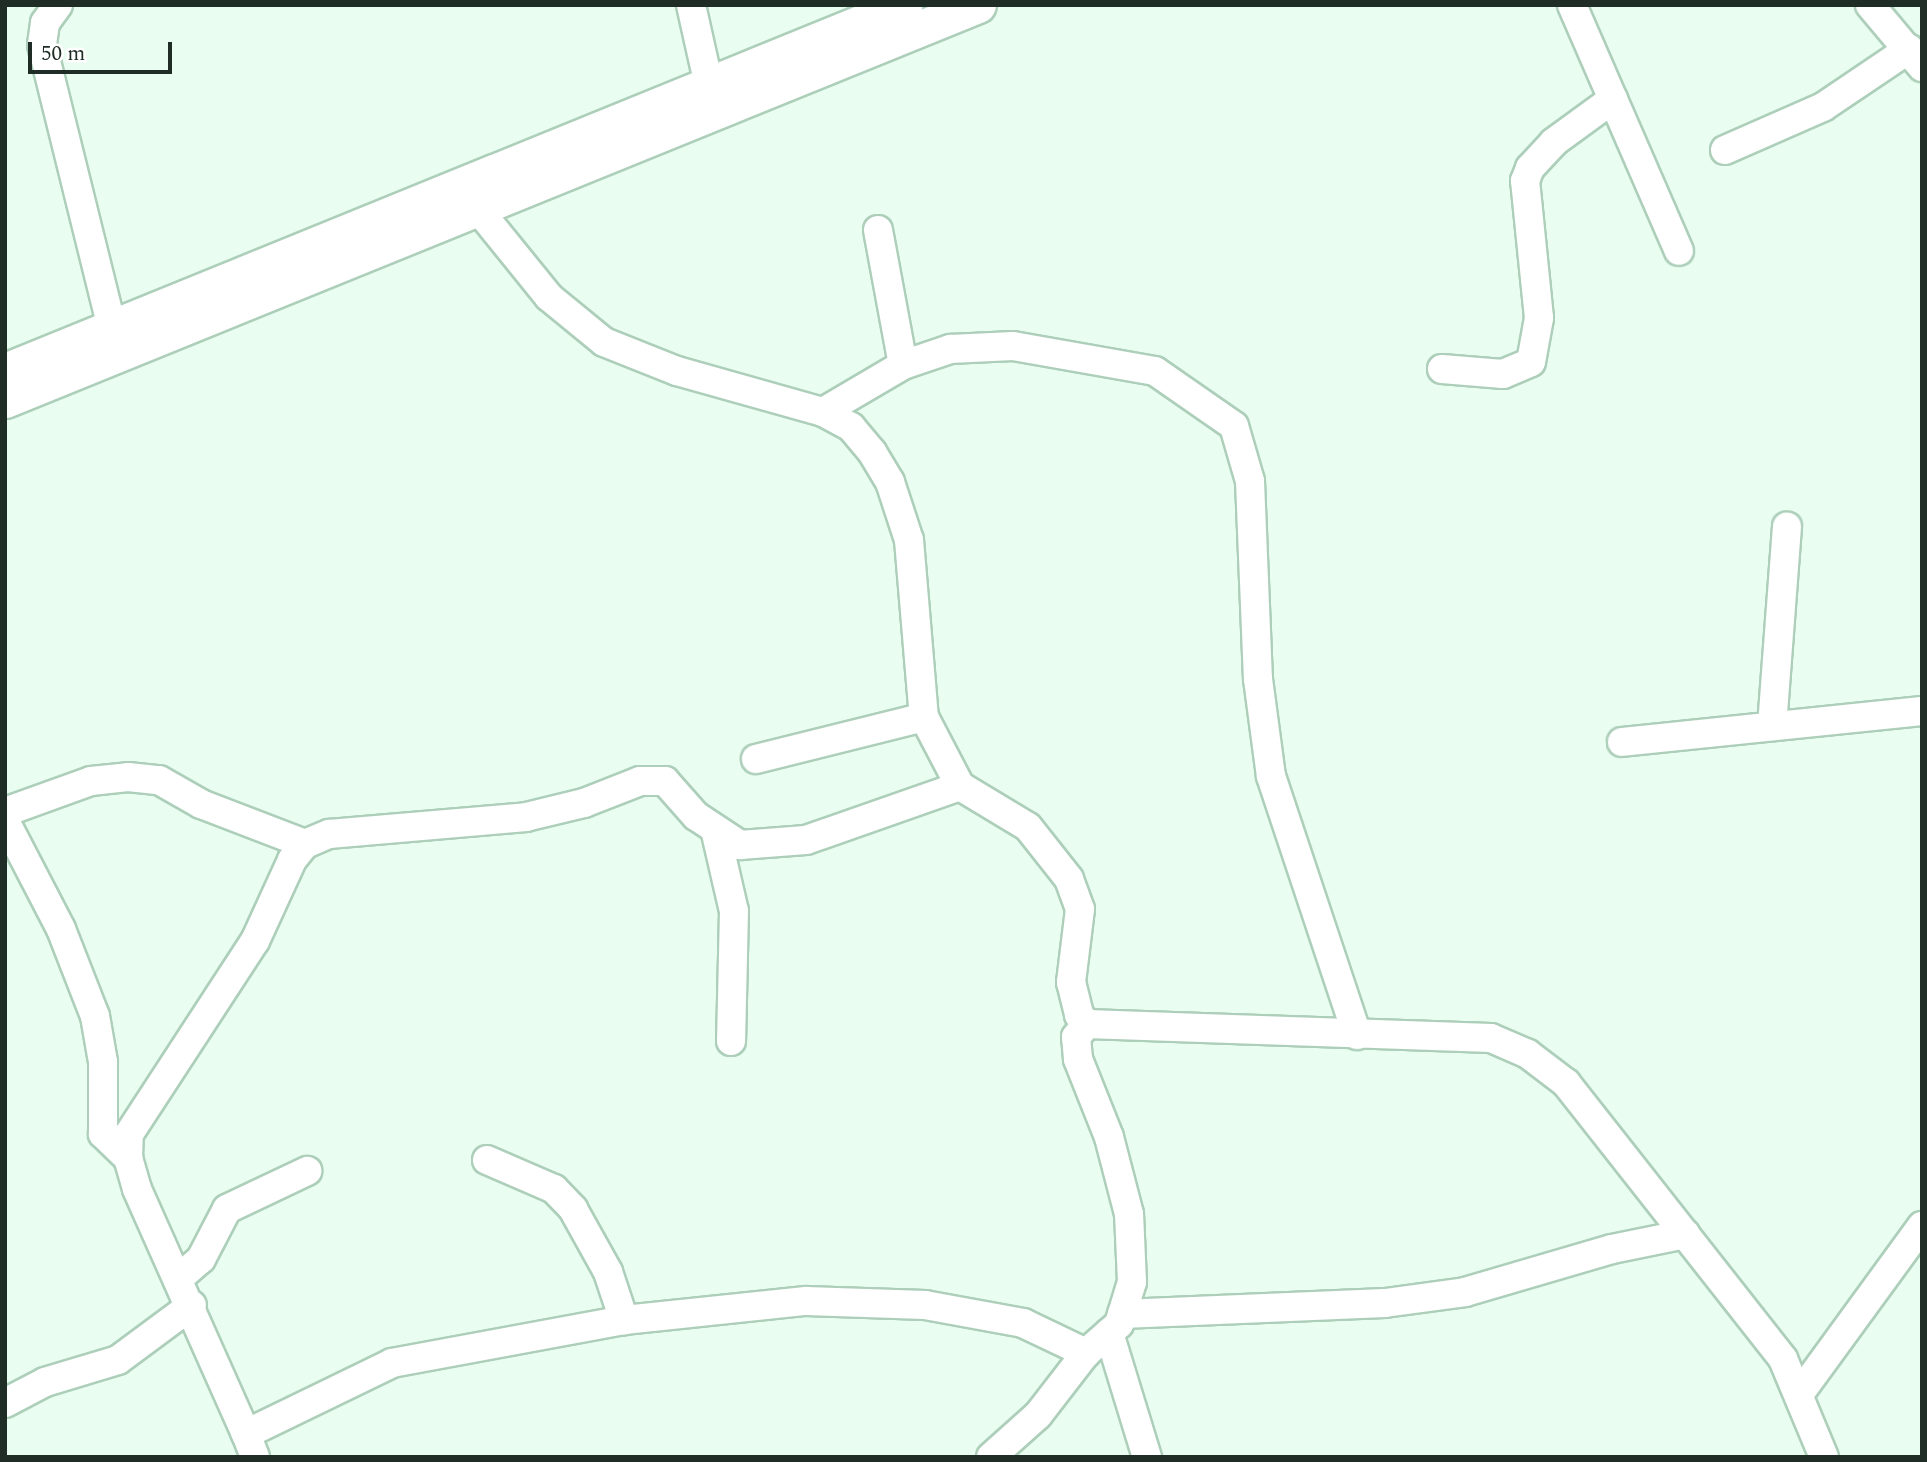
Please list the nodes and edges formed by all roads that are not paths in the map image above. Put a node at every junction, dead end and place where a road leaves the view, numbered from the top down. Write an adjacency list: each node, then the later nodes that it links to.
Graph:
1 (57, 5): 14 (street)
2 (691, 5): 8 (street)
3 (904, 5): 8 (main road)
4 (978, 5): 11 (main road)
5 (1572, 5): 9 (street)
6 (1885, 10): 7 (street)
7 (1915, 58): 10 (street)
8 (708, 81): 14 (main road)
9 (1614, 99): 13 (street); 16 (street)
10 (1725, 150)
11 (477, 208): 18 (main road); 19 (street)
12 (878, 230): 15 (street)
13 (1679, 251)
14 (112, 328): 17 (main road)
15 (903, 365): 19 (street); 32 (street)
16 (1442, 369)
17 (5, 371)
18 (5, 400)
19 (823, 412): 22 (street)
20 (1787, 527): 23 (street)
21 (1922, 711): 23 (street)
22 (924, 717): 25 (street); 26 (street)
23 (1772, 726): 24 (street)
24 (1622, 742)
25 (756, 759)
26 (960, 786): 29 (street); 31 (street)
27 (5, 812): 30 (street)
28 (5, 821): 34 (street)
29 (715, 829): 30 (street); 33 (street)
30 (304, 844): 34 (street)
31 (1087, 1024): 32 (street); 42 (street)
32 (1357, 1035): 38 (street)
33 (731, 1041)
34 (128, 1158): 39 (street)
35 (487, 1160): 41 (street)
36 (307, 1171): 39 (street)
37 (1922, 1227): 44 (street)
38 (1685, 1234): 42 (street); 44 (street)
39 (179, 1278): 40 (street)
40 (192, 1305): 45 (street); 46 (street)
41 (624, 1320): 43 (street); 46 (street)
42 (1116, 1324): 43 (street); 48 (street)
43 (1086, 1353): 47 (street)
44 (1800, 1393): 49 (street)
45 (5, 1403)
46 (250, 1445)
47 (991, 1457)
48 (1147, 1457)
49 (1824, 1457)

